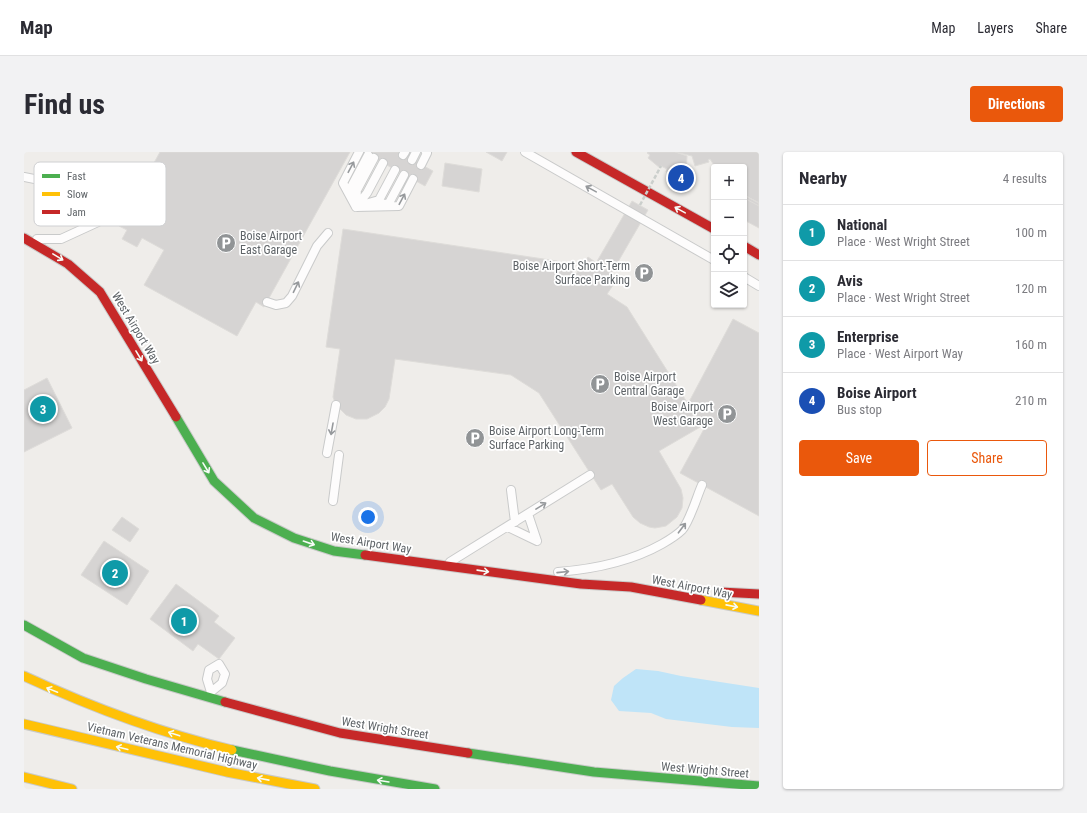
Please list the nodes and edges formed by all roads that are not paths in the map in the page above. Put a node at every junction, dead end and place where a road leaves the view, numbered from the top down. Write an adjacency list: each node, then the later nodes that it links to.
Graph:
1 (359, 152): 15 (lane, one-way to 1)
2 (416, 152): 7 (lane)
3 (426, 152): 9 (lane)
4 (525, 152): 22 (lane, one-way to 4)
5 (576, 152): 17 (main road, one-way to 5)
6 (371, 156): 15 (lane)
7 (412, 160)
8 (383, 163): 15 (lane)
9 (421, 164)
10 (395, 170): 15 (lane)
11 (404, 175): 15 (lane)
12 (24, 177): 13 (lane)
13 (34, 179)
14 (413, 180): 15 (lane, one-way to 14)
15 (356, 207)
16 (89, 226): 19 (lane)
17 (711, 227)
18 (328, 234): 25 (lane, one-way to 18)
19 (26, 239): 36 (main road, West Airport Way, one-way to 36)
20 (747, 248): 21 (main road)
21 (759, 255)
22 (711, 258)
23 (747, 279): 24 (lane)
24 (759, 286)
25 (267, 302)
26 (336, 405): 27 (lane, one-way to 27)
27 (327, 453)
28 (339, 455): 32 (lane)
29 (590, 475): 33 (lane, one-way to 29)
30 (702, 485): 37 (lane, one-way to 30)
31 (512, 490): 34 (lane)
32 (332, 501)
33 (528, 514): 34 (lane); 35 (lane)
34 (515, 522): 35 (lane)
35 (508, 527): 36 (lane)
36 (444, 565): 37 (main road, West Airport Way, one-way to 37)
37 (524, 576): 38 (main road, West Airport Way)
38 (631, 588): 39 (main road); 42 (main road, West Airport Way, one-way to 42)
39 (698, 590)
40 (713, 591): 41 (main road)
41 (759, 594)
42 (759, 611)
43 (24, 625): 47 (main road, West Wright Street)
44 (24, 676): 50 (main road, one-way to 44)
45 (24, 724): 49 (main road, Vietnam Veterans Memorial Highway, one-way to 45)
46 (24, 778): 48 (main road)
47 (759, 786)
48 (72, 789)
49 (315, 789)
50 (436, 789)

